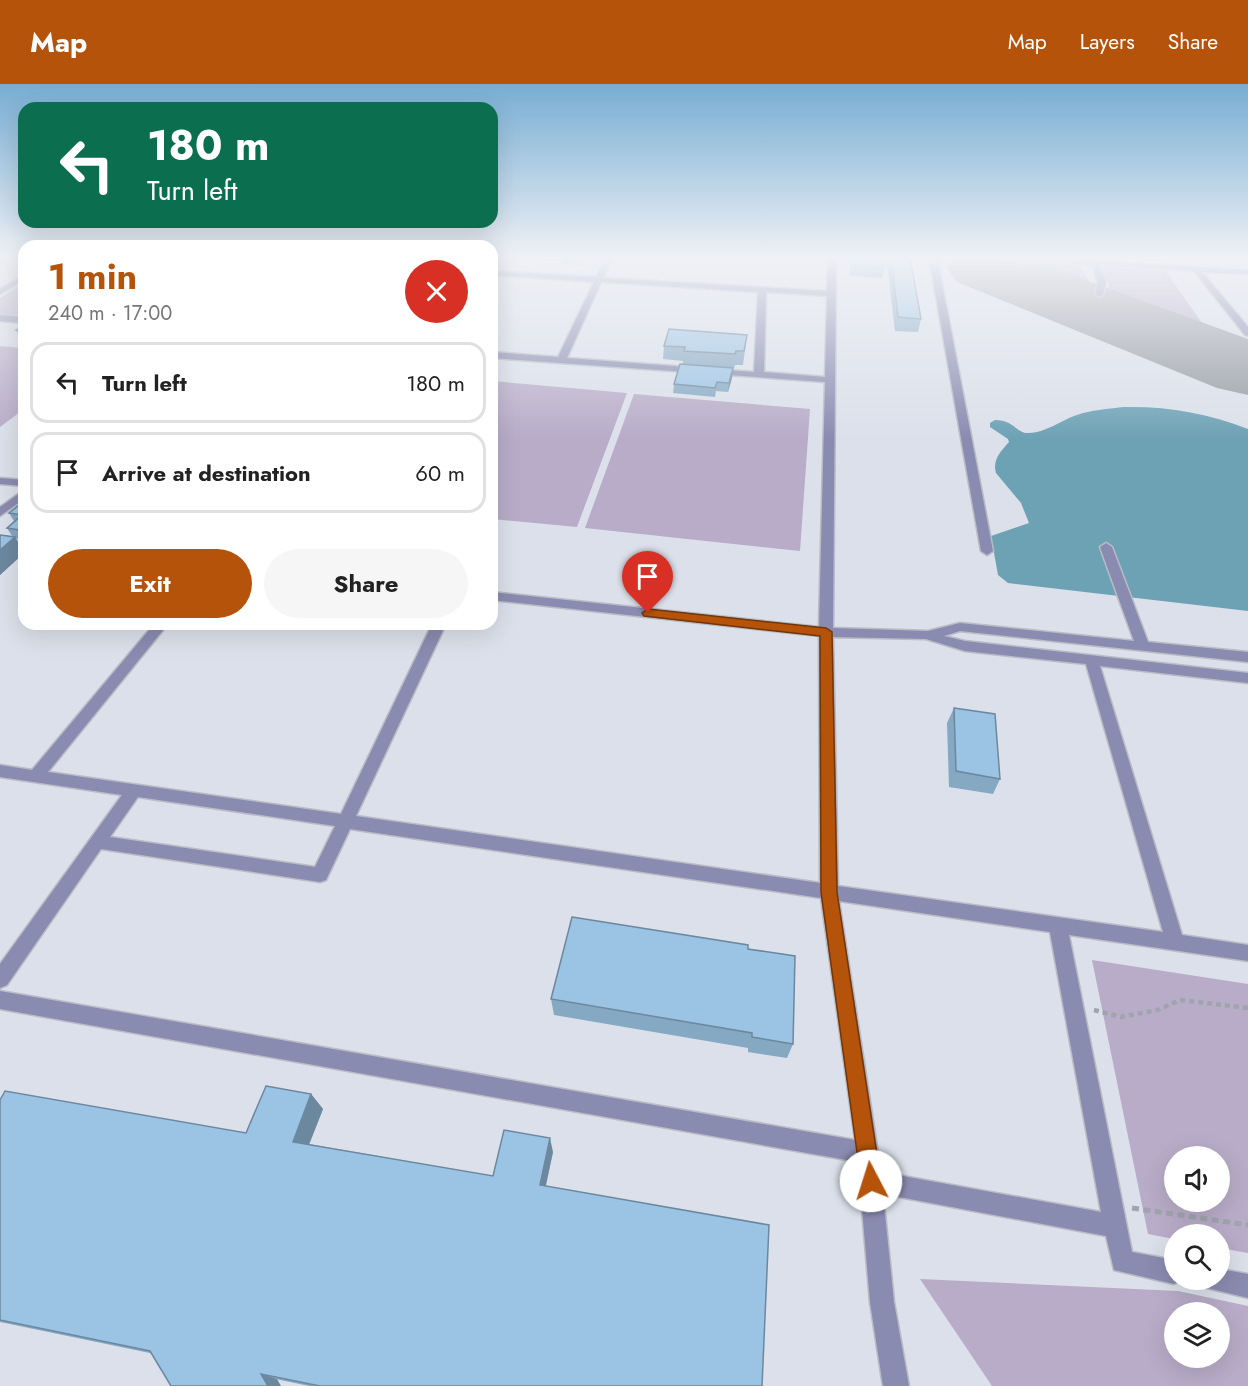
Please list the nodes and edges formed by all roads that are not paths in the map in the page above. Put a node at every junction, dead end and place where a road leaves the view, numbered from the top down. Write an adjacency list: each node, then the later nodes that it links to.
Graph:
1 (0, 318): 7 (lane)
2 (581, 318): 10 (lane)
3 (761, 318): 11 (lane)
4 (831, 318): 12 (lane)
5 (944, 318): 20 (lane)
6 (1236, 318): 8 (lane)
7 (18, 320)
8 (1248, 333)
9 (498, 356): 10 (lane)
10 (561, 360): 11 (lane)
11 (759, 374): 12 (lane)
12 (830, 380): 24 (lane)
13 (0, 481): 14 (lane)
14 (18, 482)
15 (18, 498): 16 (lane)
16 (0, 513)
17 (0, 543): 18 (lane)
18 (18, 545)
19 (1106, 547): 26 (lane)
20 (987, 551)
21 (498, 597): 24 (lane)
22 (156, 630): 31 (lane)
23 (436, 630): 33 (lane)
24 (826, 632): 25 (lane); 35 (lane)
25 (926, 636): 26 (lane); 28 (lane)
26 (1143, 646): 27 (lane)
27 (1248, 657)
28 (1092, 661): 29 (lane); 37 (lane)
29 (1248, 678)
30 (0, 771): 31 (lane)
31 (36, 776): 32 (lane)
32 (134, 790): 33 (lane); 34 (lane)
33 (345, 821): 34 (lane); 35 (lane)
34 (98, 842): 39 (lane)
35 (829, 892): 36 (lane); 41 (lane)
36 (1058, 925): 37 (lane); 43 (lane)
37 (1174, 942): 38 (lane)
38 (1248, 953)
39 (0, 979)
40 (0, 1000): 41 (lane)
41 (868, 1153): 42 (lane)
42 (871, 1181): 43 (lane); 47 (lane)
43 (1113, 1215): 44 (lane)
44 (1164, 1270)
45 (1230, 1283): 46 (lane)
46 (1248, 1286)
47 (896, 1386)

